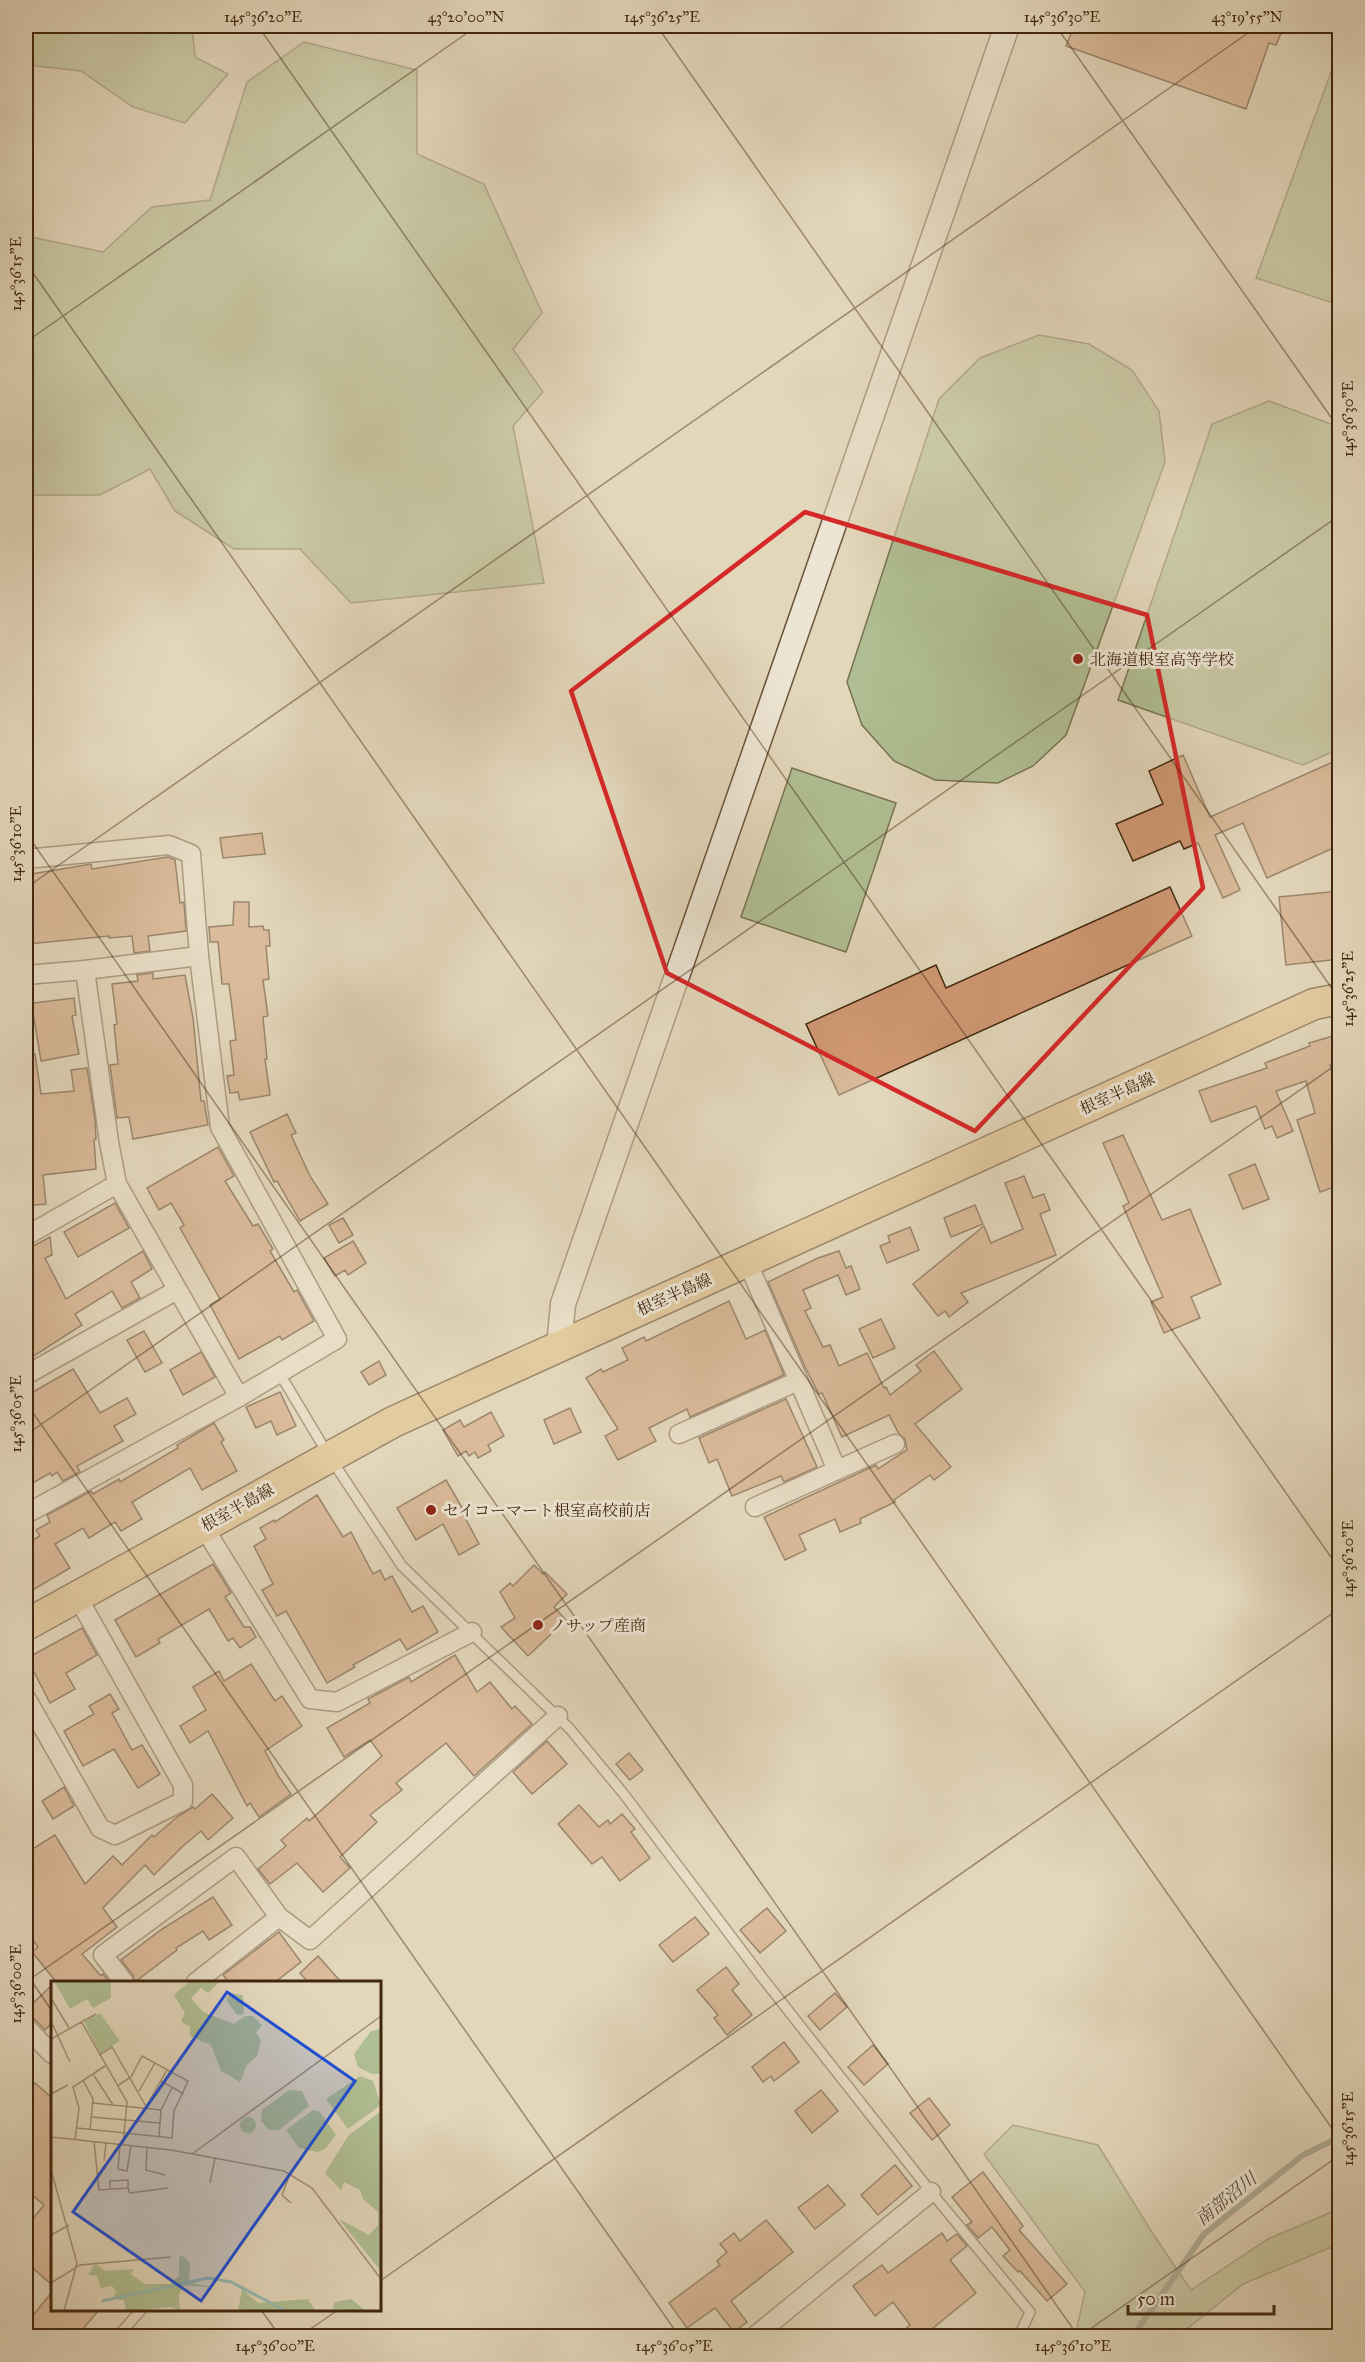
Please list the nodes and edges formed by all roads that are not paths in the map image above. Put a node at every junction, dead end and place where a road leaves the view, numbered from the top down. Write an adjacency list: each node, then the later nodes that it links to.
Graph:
1 (1008, 26): 11 (street)
2 (26, 859): 3 (street)
3 (199, 956): 4 (street); 12 (street)
4 (85, 970): 5 (street); 7 (street)
5 (26, 975)
6 (1340, 999): 9 (main road, 根室半島線)
7 (117, 1184): 8 (street); 10 (street)
8 (26, 1236)
9 (747, 1261): 11 (main road, 根室半島線); 14 (street)
10 (177, 1290): 13 (street); 15 (street)
11 (559, 1347): 18 (main road, 根室半島線)
12 (280, 1374): 15 (street); 18 (lane)
13 (26, 1375)
14 (798, 1380): 16 (street); 19 (street)
15 (239, 1397): 21 (street)
16 (679, 1434)
17 (895, 1444): 19 (street)
18 (329, 1456): 22 (main road, 根室半島線); 25 (lane)
19 (837, 1470): 20 (street)
20 (755, 1507)
21 (26, 1514)
22 (203, 1526): 23 (main road, 根室半島線); 25 (street)
23 (77, 1596): 24 (main road, 根室半島線); 26 (street)
24 (26, 1625)
25 (472, 1632): 27 (lane)
26 (26, 1698)
27 (558, 1716): 28 (street); 33 (lane)
28 (279, 1917): 29 (street); 30 (street)
29 (122, 1981)
30 (199, 1981)
31 (26, 2027): 32 (street)
32 (51, 2054)
33 (931, 2192): 36 (street); 37 (lane)
34 (140, 2311): 35 (lane)
35 (118, 2337)
36 (755, 2337)
37 (1019, 2337)

